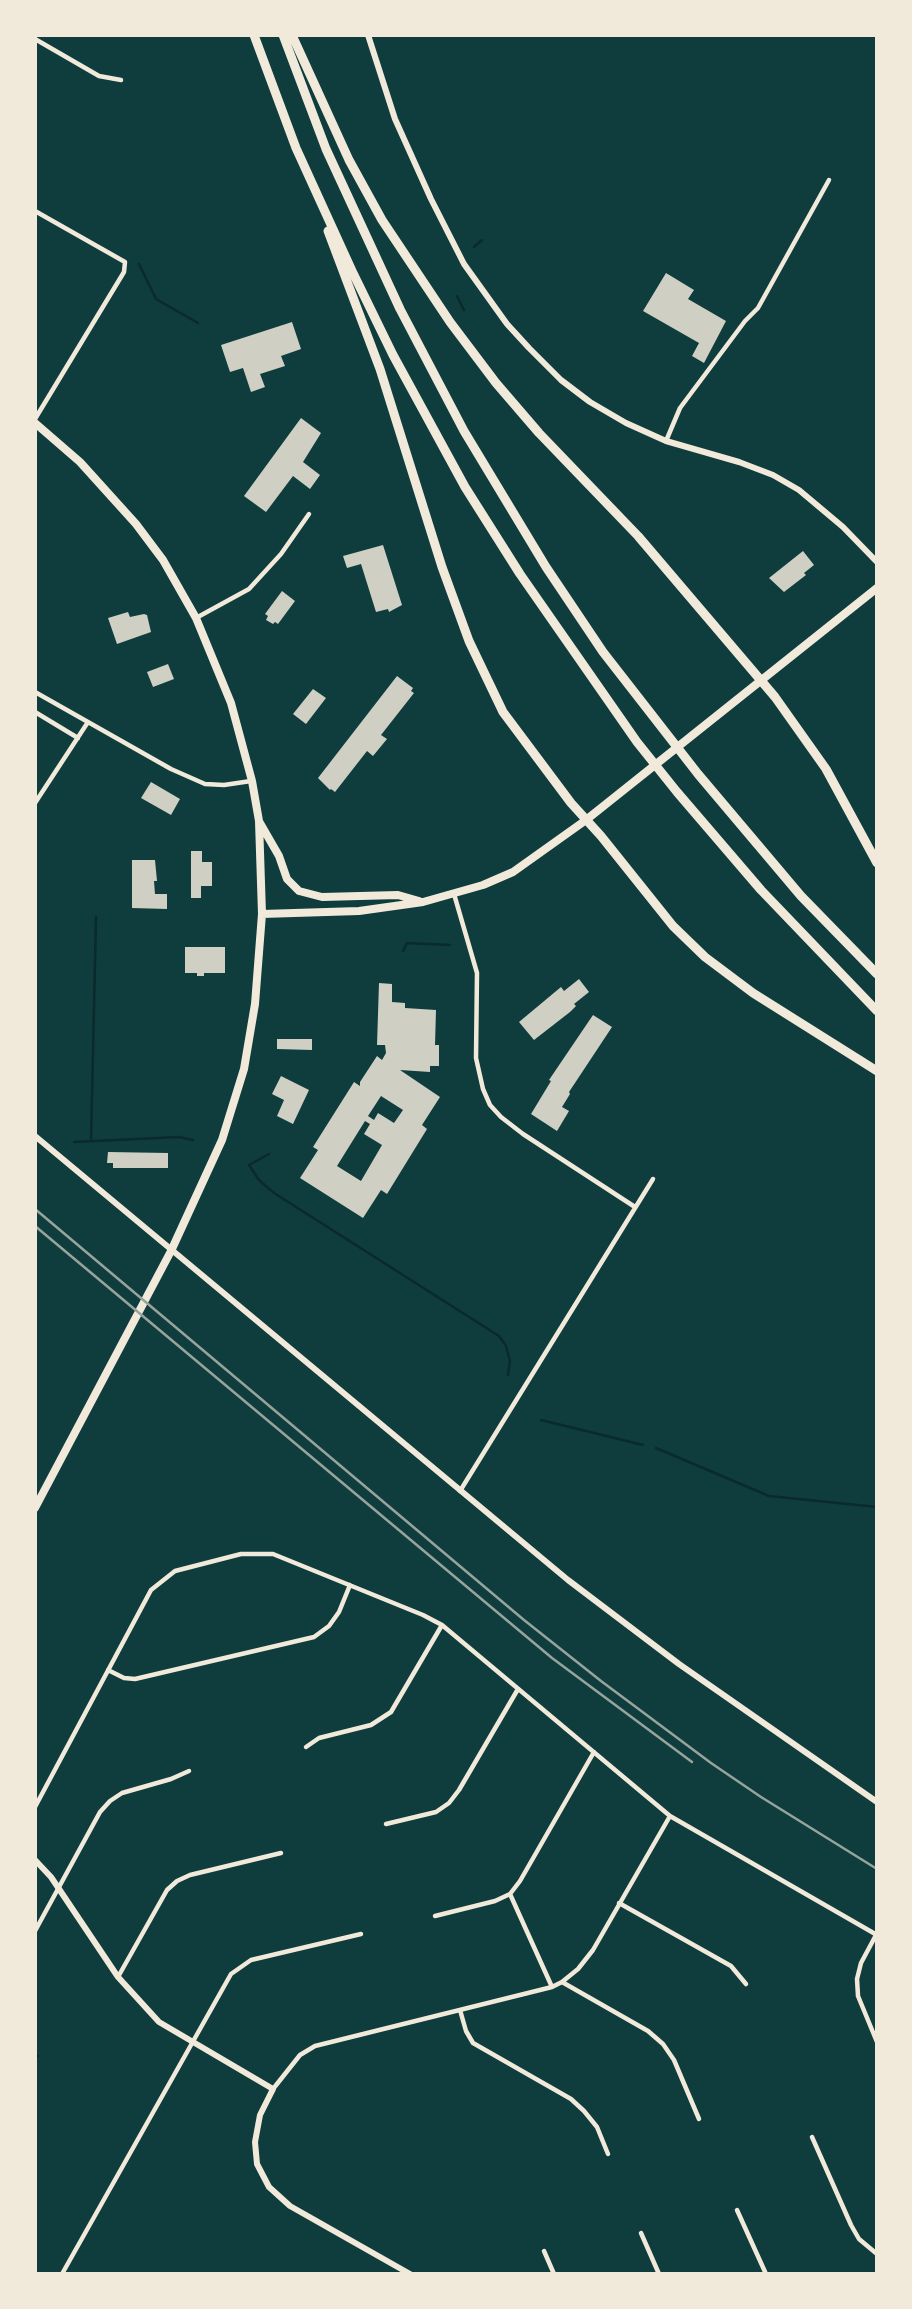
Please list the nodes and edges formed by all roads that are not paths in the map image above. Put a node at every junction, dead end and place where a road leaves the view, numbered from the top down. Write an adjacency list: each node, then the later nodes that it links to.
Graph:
1 (254, 35): 7 (highway)
2 (283, 35): 29 (highway)
3 (292, 35): 16 (highway)
4 (368, 35): 11 (street)
5 (36, 41): 6 (street)
6 (121, 80)
7 (296, 148): 23 (highway); 30 (highway)
8 (829, 180): 11 (street)
9 (35, 211): 10 (street)
10 (35, 421): 15 (main road)
11 (666, 441): 13 (street)
12 (309, 514): 15 (street)
13 (877, 562)
14 (877, 588): 16 (main road)
15 (195, 618): 21 (main road)
16 (760, 681): 23 (main road); 25 (highway)
17 (35, 692): 19 (street)
18 (35, 712): 20 (street)
19 (88, 721): 20 (street); 21 (street)
20 (78, 738): 22 (street)
21 (252, 781): 24 (main road)
22 (35, 803)
23 (586, 820): 26 (main road); 31 (highway)
24 (259, 821): 27 (main road); 28 (main road)
25 (877, 863)
26 (454, 894): 27 (main road); 34 (street)
27 (423, 902): 28 (main road)
28 (261, 914): 35 (main road)
29 (877, 974)
30 (877, 1012)
31 (877, 1071)
32 (35, 1136): 35 (street)
33 (653, 1179): 34 (street)
34 (635, 1207): 36 (street)
35 (171, 1251): 36 (street); 37 (main road)
36 (459, 1491): 45 (street)
37 (35, 1508)
38 (350, 1585): 39 (street); 40 (street); 40 (street)
39 (442, 1625): 41 (street); 42 (street)
40 (108, 1670): 46 (street)
41 (518, 1689): 43 (street); 48 (street)
42 (306, 1747)
43 (594, 1752): 47 (street); 52 (street)
44 (189, 1771): 51 (street)
45 (877, 1802)
46 (35, 1807)
47 (670, 1816): 53 (street); 57 (street)
48 (386, 1824)
49 (281, 1853): 58 (street)
50 (35, 1860): 51 (street)
51 (59, 1889): 55 (street); 58 (street)
52 (510, 1894): 54 (street); 61 (street)
53 (618, 1903): 59 (street); 60 (street)
54 (435, 1916)
55 (35, 1931)
56 (361, 1934): 64 (street)
57 (877, 1935): 63 (street)
58 (118, 1977): 64 (street)
59 (562, 1982): 61 (street); 66 (street)
60 (746, 1984)
61 (552, 1987): 62 (street)
62 (460, 2010): 65 (street); 68 (street)
63 (877, 2042)
64 (192, 2044): 65 (street); 73 (street)
65 (273, 2089): 74 (street)
66 (699, 2119)
67 (812, 2137): 72 (street)
68 (608, 2154)
69 (737, 2210): 77 (street)
70 (642, 2233): 76 (street)
71 (544, 2251): 75 (street)
72 (877, 2254)
73 (62, 2274)
74 (410, 2274)
75 (554, 2274)
76 (659, 2274)
77 (766, 2274)

